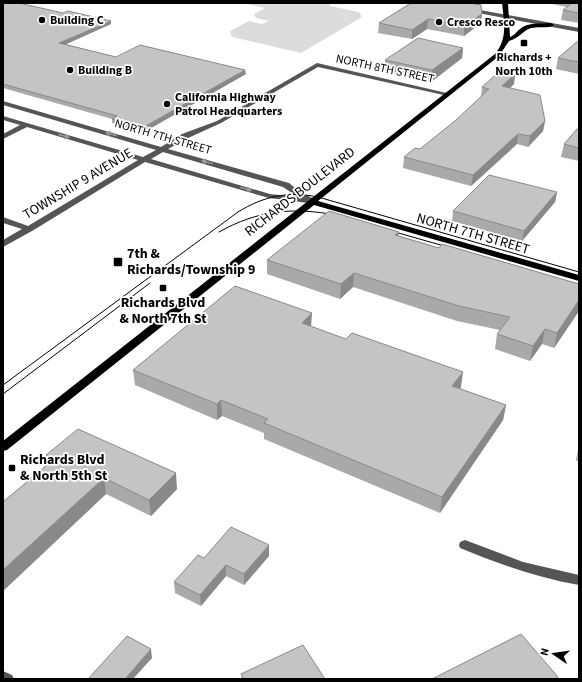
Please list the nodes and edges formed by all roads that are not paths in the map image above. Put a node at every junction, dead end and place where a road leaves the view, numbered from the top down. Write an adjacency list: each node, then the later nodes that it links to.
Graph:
1 (504, 3): 3 (main road)
2 (462, 9): 3 (street)
3 (506, 17): 4 (street); 6 (main road)
4 (550, 25): 5 (street); 6 (main road)
5 (579, 30)
6 (508, 39): 8 (main road, RICHARDS BOULEVARD)
7 (317, 65): 8 (street, NORTH 8TH STREET); 13 (street, TOWNSHIP 9 AVENUE)
8 (448, 94): 15 (main road, RICHARDS BOULEVARD)
9 (3, 103): 13 (street, NORTH 7TH STREET, one-way to 9)
10 (3, 118): 11 (street, NORTH 7TH STREET)
11 (26, 125): 12 (street); 14 (street, NORTH 7TH STREET, one-way to 14)
12 (3, 137)
13 (162, 149): 14 (street, TOWNSHIP 9 AVENUE); 15 (street, NORTH 7TH STREET, one-way to 13)
14 (145, 159): 15 (street, NORTH 7TH STREET, one-way to 15); 17 (street, TOWNSHIP 9 AVENUE)
15 (313, 202): 19 (main road, NORTH 7TH STREET); 20 (main road, RICHARDS BOULEVARD)
16 (3, 220): 17 (street)
17 (30, 229): 18 (street, TOWNSHIP 9 AVENUE)
18 (3, 244)
19 (579, 278)
20 (3, 447)
21 (465, 545): 22 (street)
22 (579, 580)
23 (3, 677): 24 (street)
24 (6, 679)

